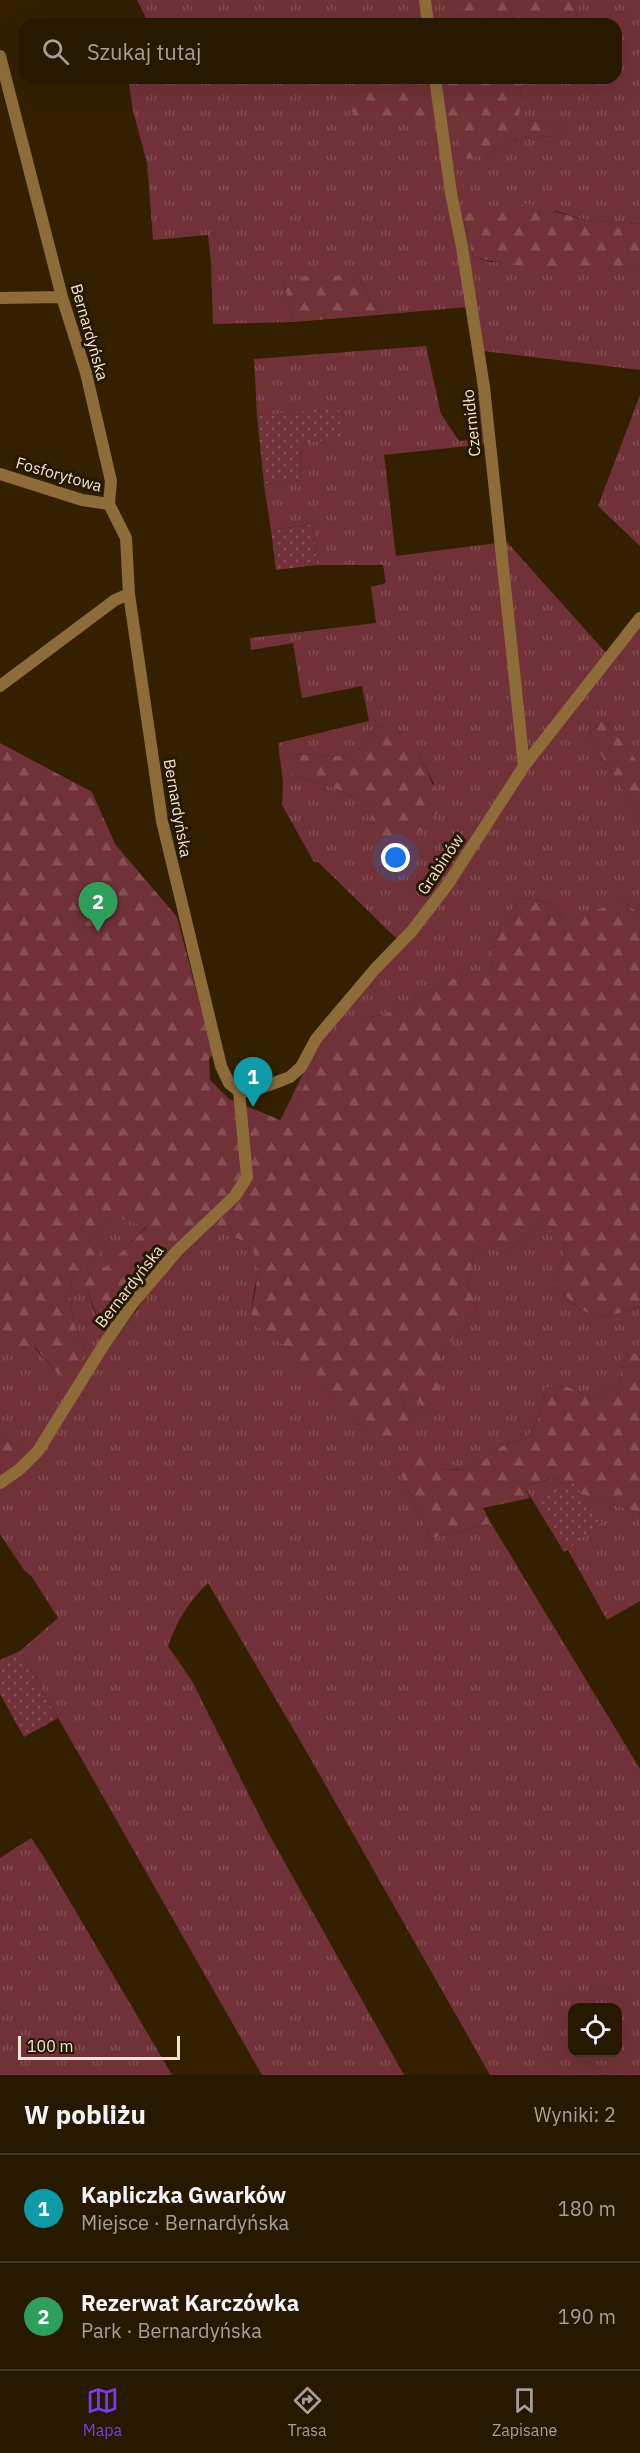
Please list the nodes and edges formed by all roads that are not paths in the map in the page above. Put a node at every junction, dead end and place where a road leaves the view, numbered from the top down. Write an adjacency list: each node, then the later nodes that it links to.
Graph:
1 (425, 0): 2 (street)
2 (427, 18)
3 (0, 56): 5 (street, Bernardyńska)
4 (436, 84): 12 (street, Czernidło)
5 (62, 297): 6 (street); 8 (street, Bernardyńska)
6 (0, 298)
7 (0, 474): 8 (street, Fosforytowa)
8 (109, 504): 9 (street, Bernardyńska)
9 (129, 594): 11 (street); 13 (street, Bernardyńska)
10 (640, 618): 12 (street, Grabinów)
11 (0, 686)
12 (524, 766): 13 (street, Grabinów)
13 (239, 1091): 14 (street, Bernardyńska)
14 (0, 1483)

